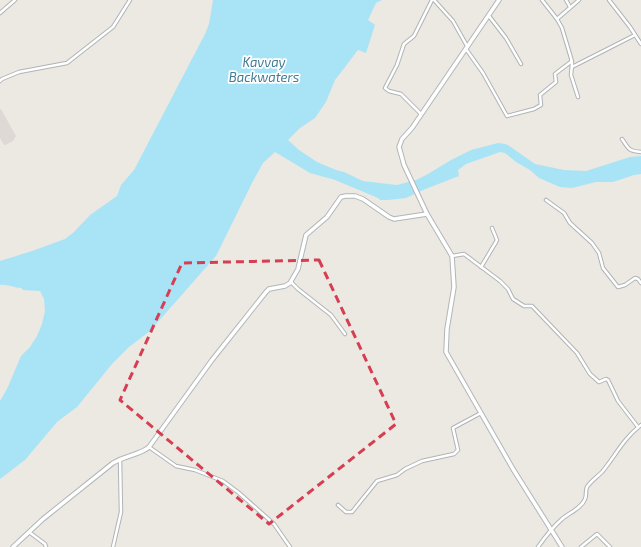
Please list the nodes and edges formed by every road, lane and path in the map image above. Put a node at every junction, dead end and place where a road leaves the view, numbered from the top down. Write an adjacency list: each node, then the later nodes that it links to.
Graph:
1 (15, 0): 10 (street)
2 (130, 0): 19 (street)
3 (433, 0): 15 (street); 21 (street)
4 (499, 0): 11 (main road)
5 (542, 0): 12 (street)
6 (566, 0): 9 (street)
7 (579, 0): 9 (street)
8 (609, 0): 13 (street)
9 (570, 7): 12 (street)
10 (0, 13)
11 (489, 16): 15 (main road); 17 (street)
12 (557, 19): 16 (street)
13 (635, 35): 14 (street); 18 (street)
14 (641, 44)
15 (467, 48): 16 (street); 21 (main road)
16 (572, 61): 18 (street)
17 (521, 64)
18 (572, 67): 20 (street)
19 (0, 81)
20 (578, 97)
21 (421, 114): 25 (main road)
22 (622, 139): 23 (street)
23 (641, 152)
24 (546, 200): 30 (street)
25 (427, 214): 27 (main road); 29 (main road)
26 (492, 228): 28 (street)
27 (452, 256): 28 (street); 32 (main road)
28 (481, 267): 34 (street)
29 (291, 282): 31 (street); 35 (main road)
30 (641, 283)
31 (345, 334)
32 (481, 413): 37 (street); 38 (main road)
33 (641, 425): 34 (street)
34 (638, 428): 38 (street)
35 (149, 447): 36 (main road); 43 (street)
36 (120, 458): 39 (main road); 42 (street)
37 (338, 505)
38 (552, 530): 44 (street); 45 (main road)
39 (29, 532): 40 (main road); 41 (street)
40 (12, 547)
41 (46, 547)
42 (113, 547)
43 (290, 547)
44 (538, 547)
45 (562, 547)
46 (581, 547): 47 (street)
47 (610, 547)

